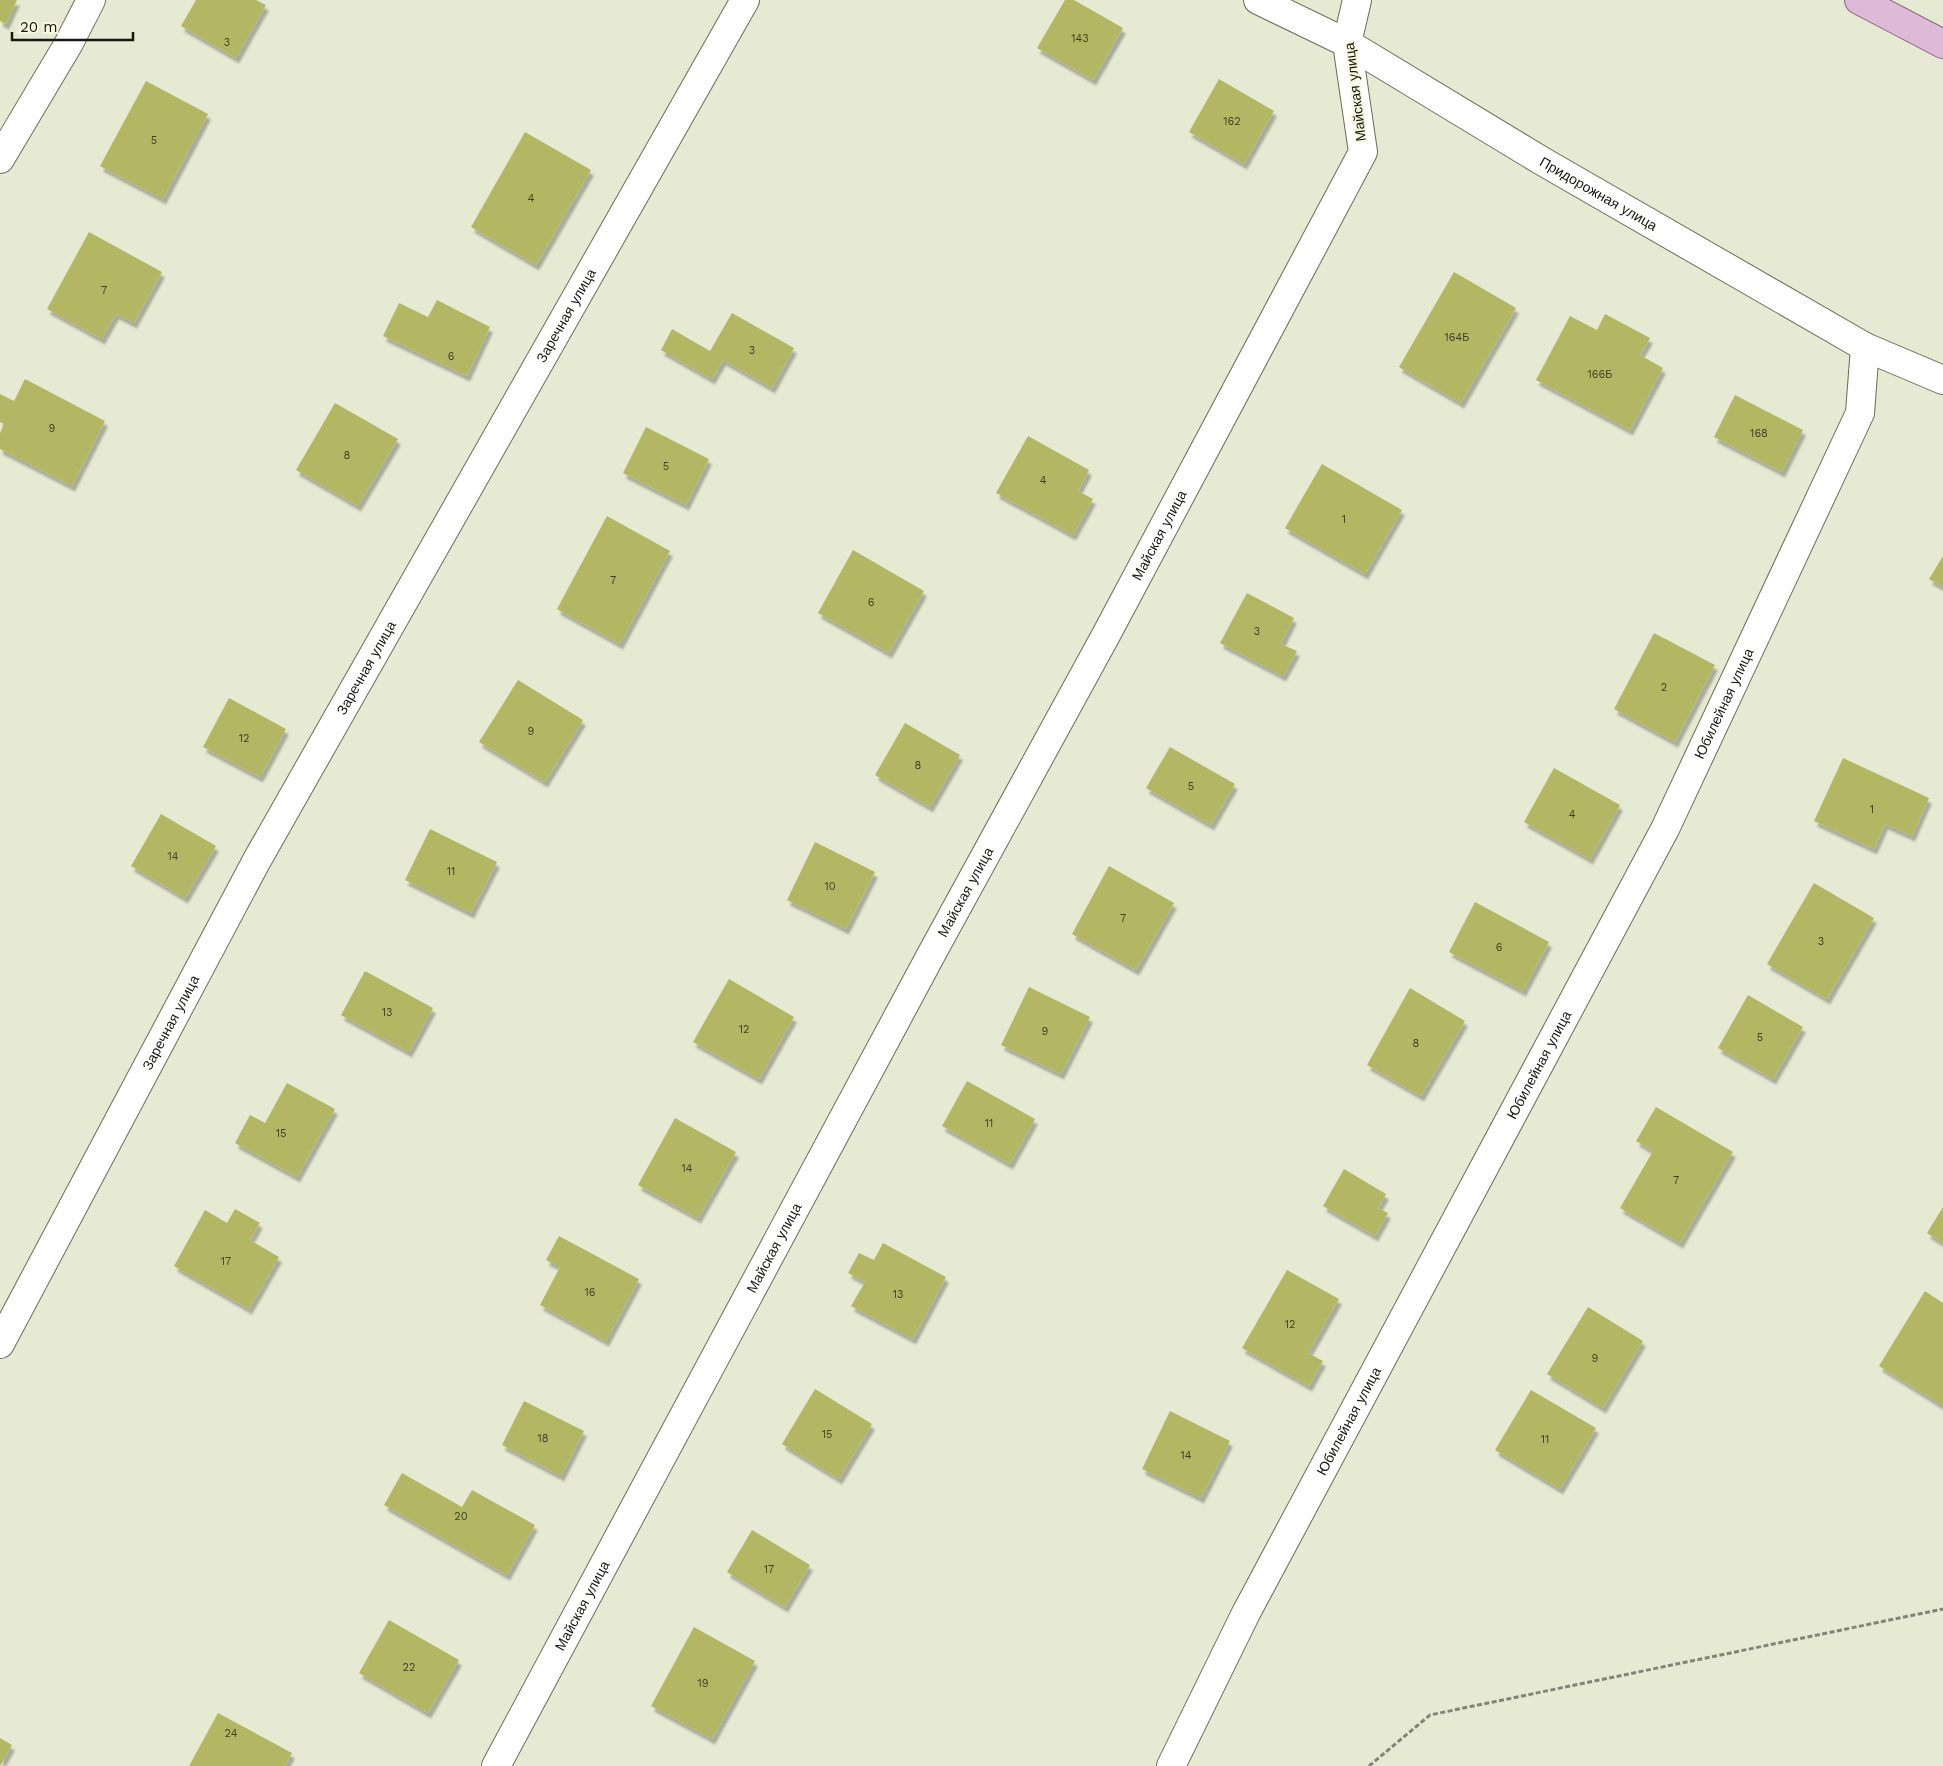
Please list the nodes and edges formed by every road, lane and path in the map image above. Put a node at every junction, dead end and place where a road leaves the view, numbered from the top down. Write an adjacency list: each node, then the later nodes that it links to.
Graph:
1 (91, 0): 8 (street)
2 (746, 0): 11 (street, Заречная улица)
3 (1258, 0): 6 (street, Придорожная улица)
4 (1356, 0): 6 (street, Майская улица)
5 (1860, 0): 7 (main road)
6 (1347, 42): 9 (street, Придорожная улица); 13 (street, Майская улица)
7 (1943, 44)
8 (0, 160)
9 (1865, 347): 10 (street, Придорожная улица); 14 (street, Юбилейная улица)
10 (1943, 380)
11 (0, 1344)
12 (1943, 1609): 15 (path)
13 (496, 1766)
14 (1171, 1766)
15 (1369, 1766)

